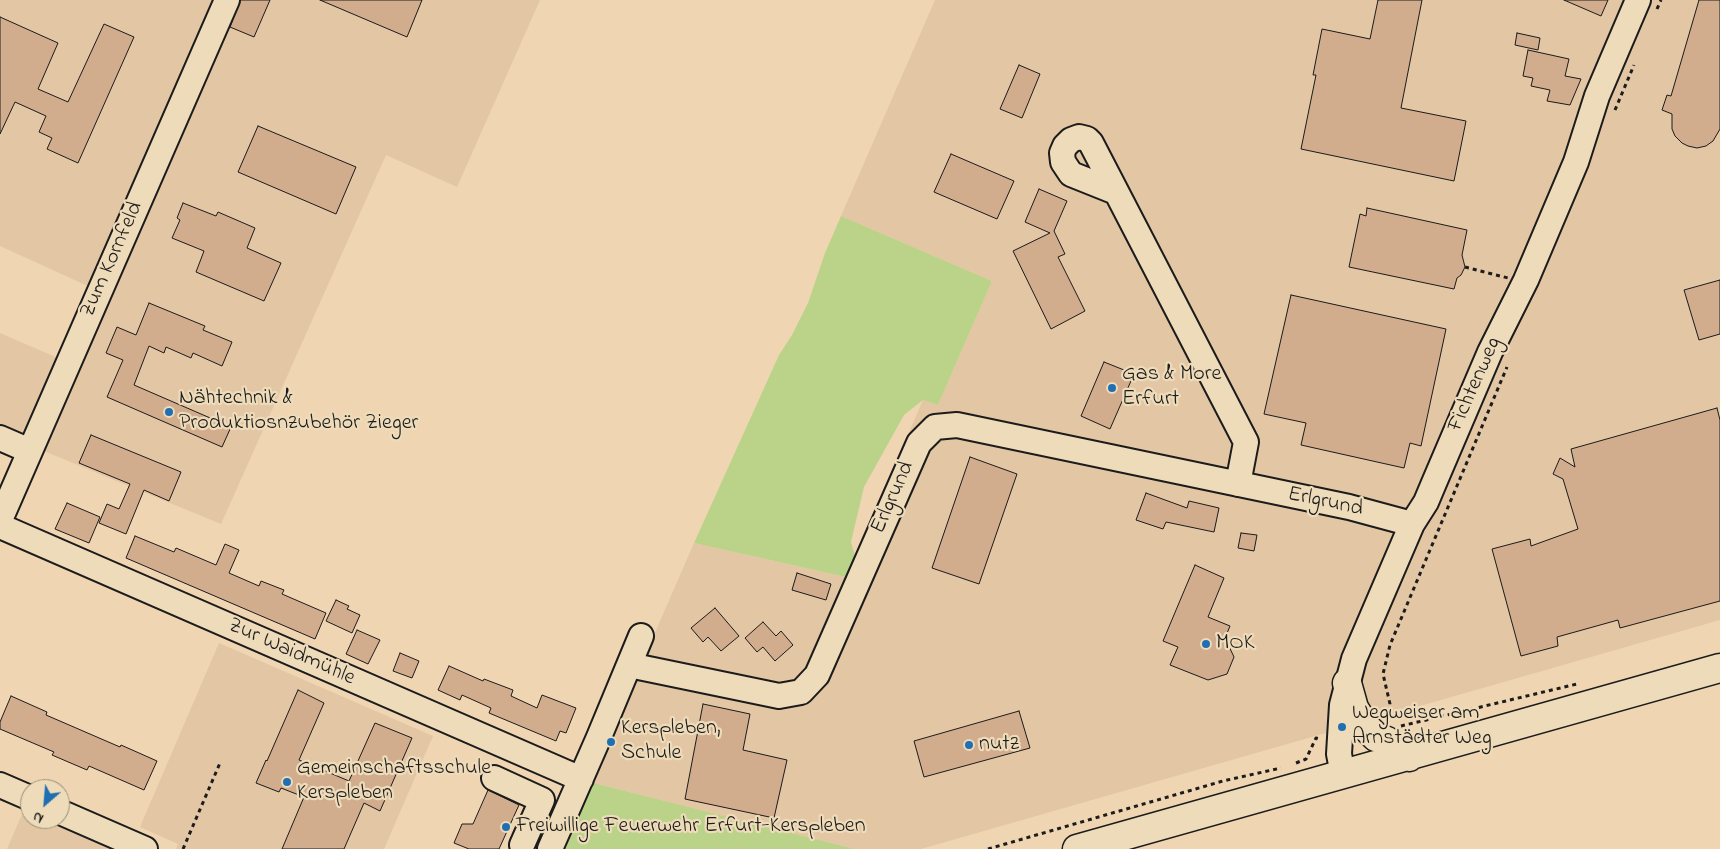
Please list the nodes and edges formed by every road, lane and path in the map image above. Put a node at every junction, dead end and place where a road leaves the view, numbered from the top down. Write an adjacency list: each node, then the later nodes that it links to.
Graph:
1 (226, 0): 11 (street, Zum Kornfeld)
2 (1661, 0): 3 (path)
3 (1647, 7): 14 (street, Fichtenweg)
4 (1637, 57): 5 (path)
5 (1614, 112)
6 (1116, 192): 12 (street)
7 (1464, 267): 8 (path)
8 (1505, 277)
9 (1509, 362): 21 (path)
10 (0, 438): 11 (street)
11 (30, 451): 13 (street, Zum Kornfeld)
12 (1238, 484): 14 (street, Erlgrund); 17 (street, Erlgrund)
13 (0, 520)
14 (1412, 524): 19 (street, Fichtenweg)
15 (0, 526): 29 (street, Zur Waidmühle)
16 (641, 636): 17 (street)
17 (629, 665): 29 (street)
18 (1720, 668): 23 (main road)
19 (1347, 683): 21 (main road); 22 (street, Fichtenweg)
20 (1583, 683): 21 (path)
21 (1380, 733): 23 (main road)
22 (1340, 742): 25 (path); 27 (street, Fichtenweg)
23 (1409, 756): 27 (main road)
24 (220, 763): 35 (path)
25 (1291, 766)
26 (1284, 767): 36 (path)
27 (1343, 775): 37 (main road)
28 (494, 778): 33 (street)
29 (581, 779): 33 (street)
30 (0, 785): 31 (street)
31 (20, 794)
32 (70, 816): 34 (street)
33 (553, 843)
34 (145, 849)
35 (183, 849)
36 (988, 849)
37 (1077, 849)

